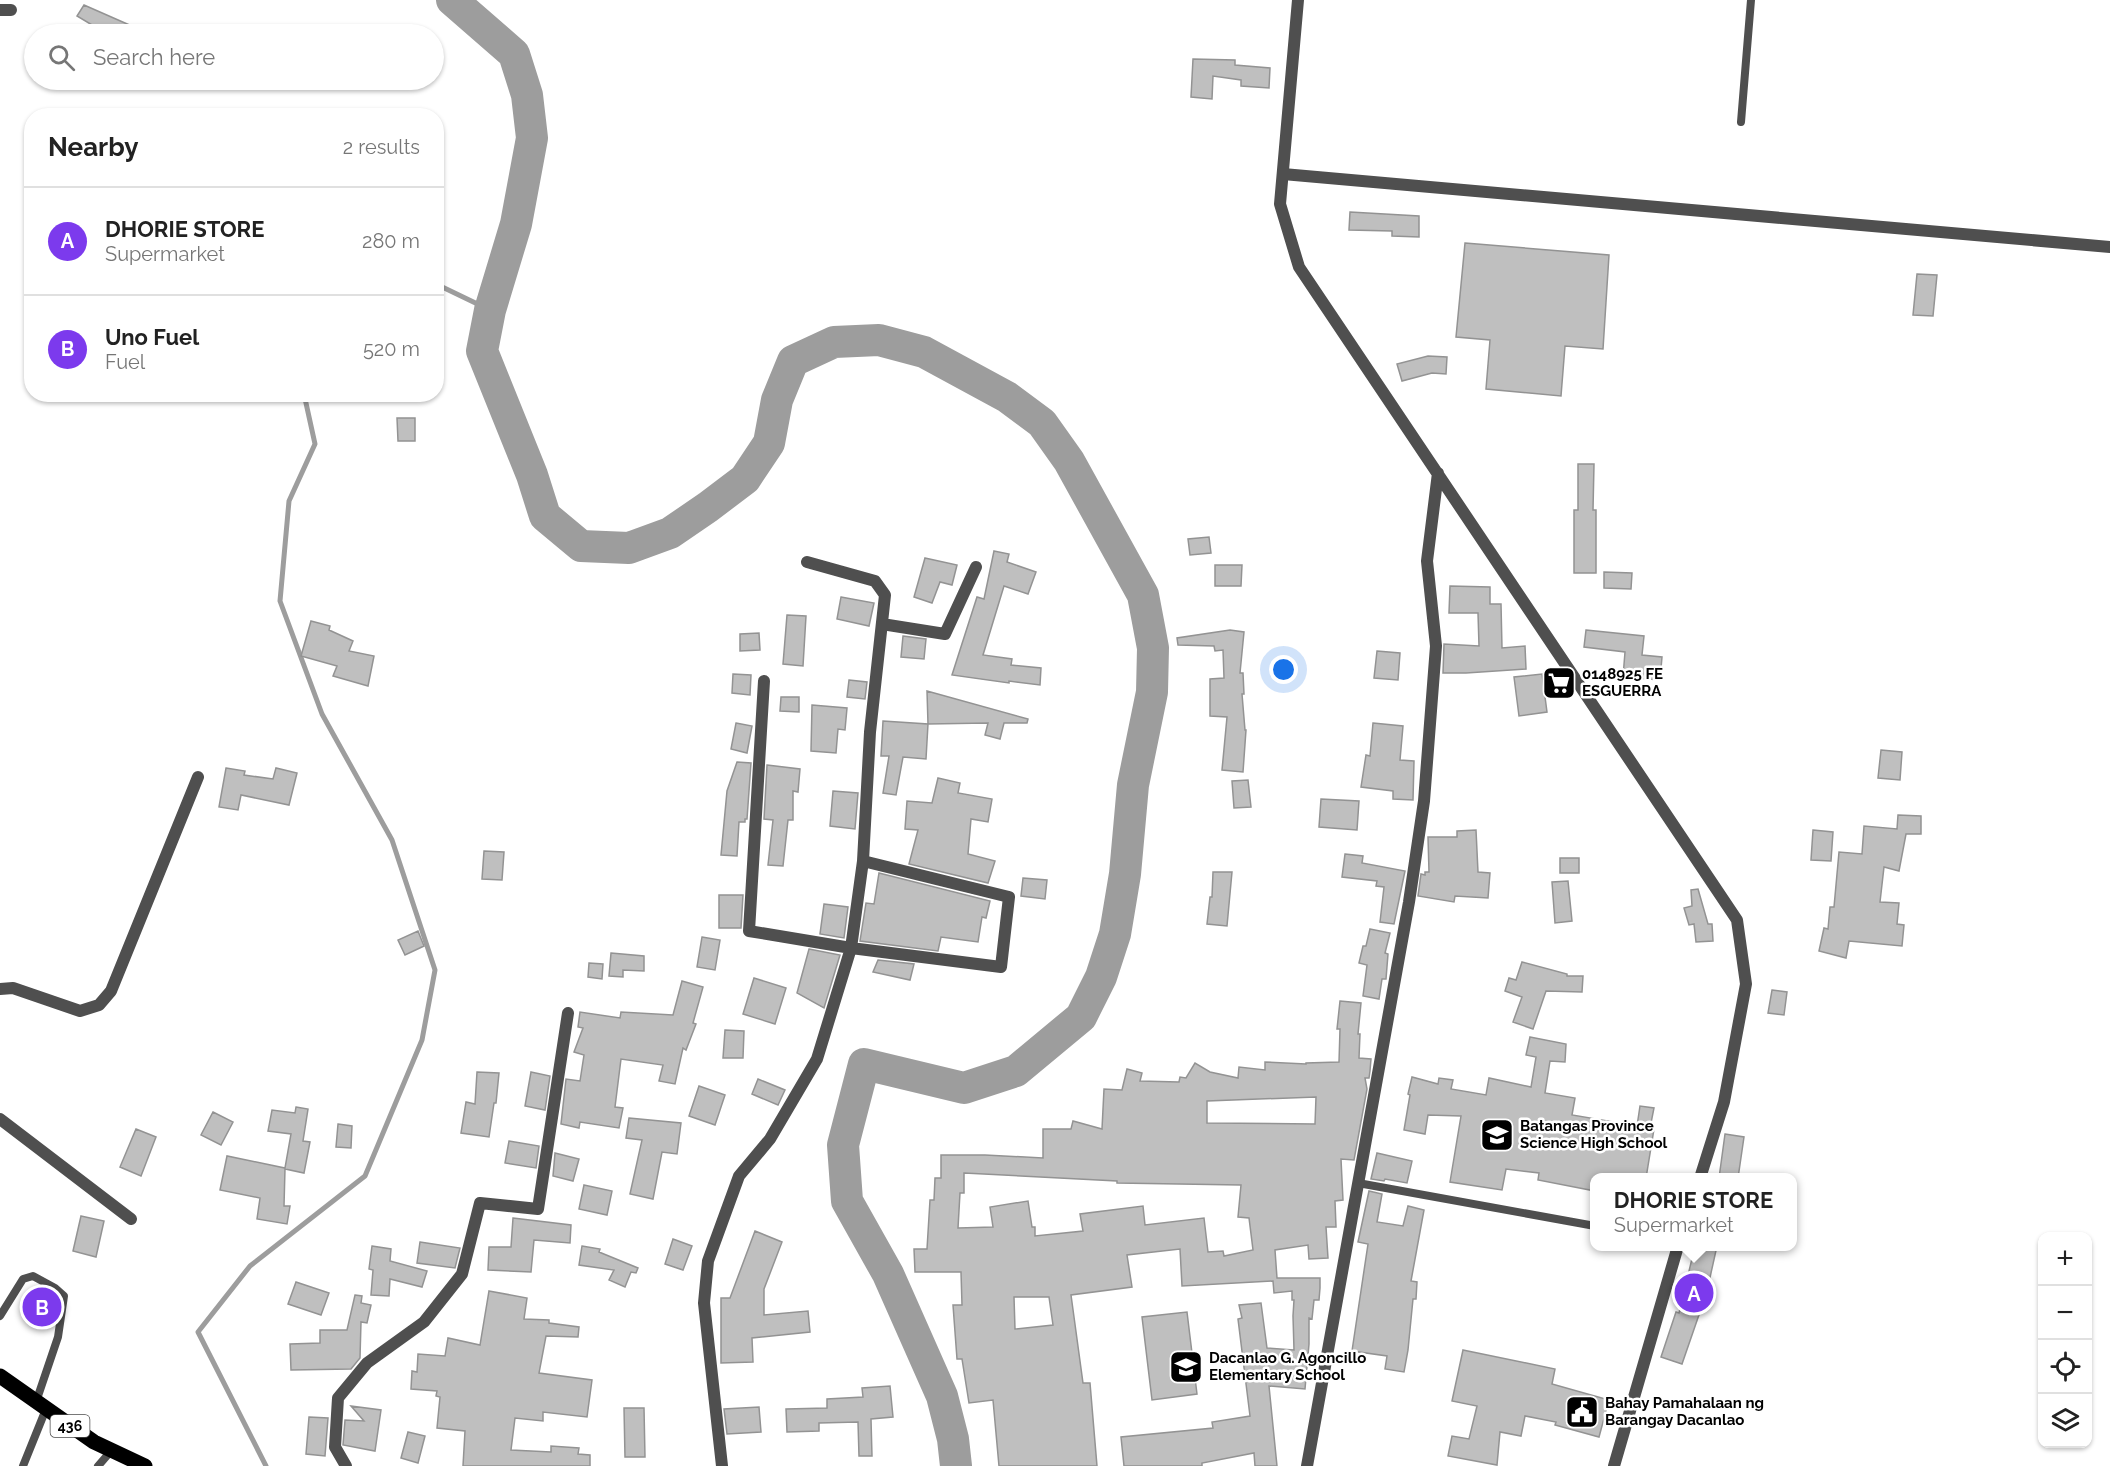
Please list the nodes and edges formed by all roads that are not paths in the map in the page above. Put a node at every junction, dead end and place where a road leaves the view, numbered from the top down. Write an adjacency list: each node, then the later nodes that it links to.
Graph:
1 (1298, 0): 4 (street)
2 (1751, 0): 3 (lane)
3 (1741, 122)
4 (1283, 174): 5 (street); 6 (street)
5 (2110, 247)
6 (1438, 473): 17 (street); 18 (street)
7 (807, 562): 9 (street)
8 (976, 567): 9 (street)
9 (882, 624): 12 (street)
10 (764, 681): 13 (street)
11 (198, 777): 14 (street)
12 (863, 861): 13 (street); 13 (street)
13 (851, 948): 30 (street)
14 (0, 989)
15 (568, 1012): 29 (street)
16 (0, 1119): 19 (street)
17 (1702, 1173)
18 (1358, 1183): 20 (lane); 31 (street)
19 (131, 1219)
20 (1590, 1225)
21 (1677, 1251): 32 (street)
22 (0, 1316): 24 (lane)
23 (0, 1376): 24 (main road, 436)
24 (41, 1405): 25 (main road, 436); 26 (lane)
25 (111, 1451): 27 (lane); 28 (main road, 436)
26 (23, 1466)
27 (98, 1466)
28 (145, 1466)
29 (346, 1466)
30 (722, 1466)
31 (1307, 1466)
32 (1614, 1466)

